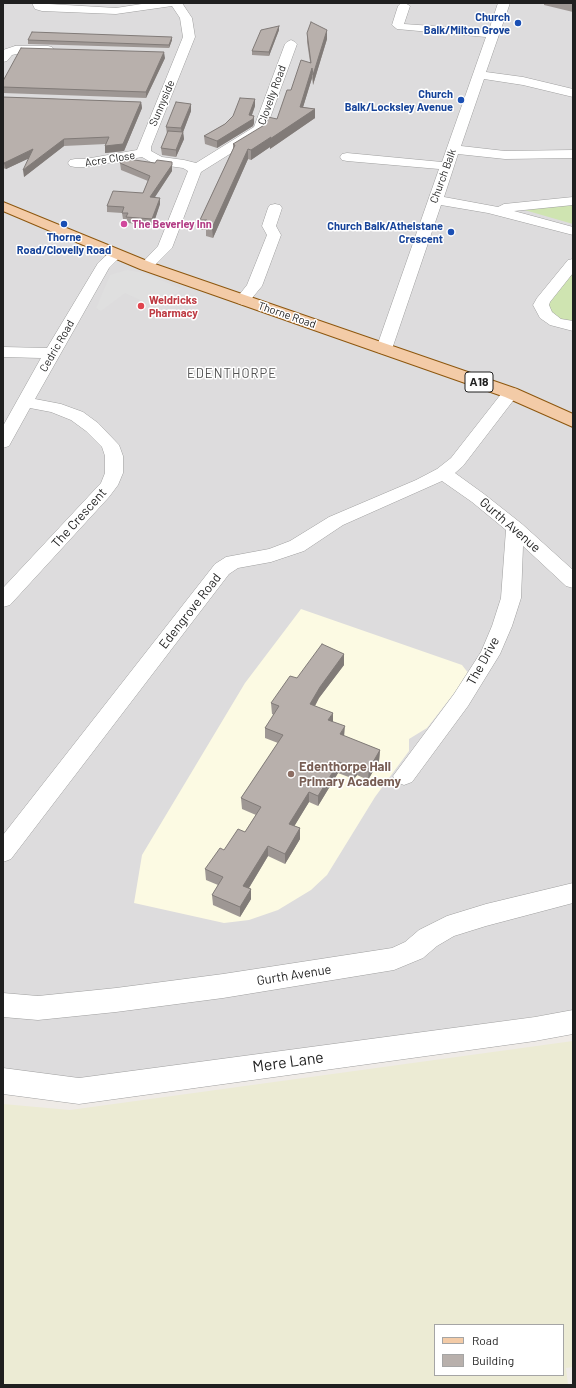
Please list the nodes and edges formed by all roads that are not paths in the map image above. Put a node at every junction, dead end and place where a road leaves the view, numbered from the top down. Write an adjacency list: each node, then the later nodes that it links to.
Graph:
1 (38, 3): 2 (street)
2 (171, 3)
3 (176, 3): 10 (street, Sunnyside)
4 (504, 3): 6 (street, Church Balk)
5 (416, 8): 6 (street)
6 (494, 34): 12 (street, Church Balk)
7 (292, 43): 22 (street, Clovelly Road)
8 (56, 50): 11 (street)
9 (167, 54): 10 (street)
10 (183, 54): 15 (street, Sunnyside)
11 (3, 58)
12 (480, 75): 13 (street); 16 (street, Church Balk)
13 (573, 93)
14 (146, 104): 15 (street)
15 (162, 104): 17 (street, Sunnyside)
16 (453, 149): 18 (street); 21 (street, Church Balk)
17 (144, 153): 20 (street, Acre Close); 22 (street)
18 (573, 154)
19 (347, 157): 21 (street)
20 (75, 163)
21 (446, 166): 23 (street, Church Balk)
22 (195, 170): 33 (street)
23 (434, 200): 29 (street); 36 (street, Church Balk)
24 (261, 201): 27 (street)
25 (573, 202): 29 (street)
26 (3, 206): 31 (main road, Thorne Road / A18)
27 (275, 208): 28 (street); 34 (street)
28 (290, 208)
29 (489, 209): 30 (street)
30 (573, 231)
31 (116, 254): 33 (main road, Thorne Road / A18); 38 (street, Cedric Road)
32 (573, 262): 35 (street)
33 (146, 266): 34 (main road, Thorne Road / A18)
34 (243, 300): 36 (main road, Thorne Road / A18)
35 (573, 326)
36 (384, 349): 39 (main road, Thorne Road / A18)
37 (3, 352): 38 (street)
38 (52, 353): 40 (street, Cedric Road)
39 (511, 393): 41 (main road, Thorne Road / A18); 43 (street, Edengrove Road)
40 (25, 402): 42 (street, Cedric Road); 48 (street, The Crescent)
41 (573, 421)
42 (3, 442)
43 (443, 473): 44 (street, Gurth Avenue); 50 (street, Edengrove Road)
44 (515, 528): 45 (street, Gurth Avenue); 46 (street, The Drive)
45 (545, 556): 46 (street); 47 (street, Gurth Avenue)
46 (513, 564): 49 (street, The Drive)
47 (573, 581)
48 (3, 600)
49 (404, 776)
50 (3, 852)
51 (573, 893): 52 (street, Gurth Avenue)
52 (3, 1005)
53 (573, 1022): 54 (street, Mere Lane)
54 (3, 1081)

